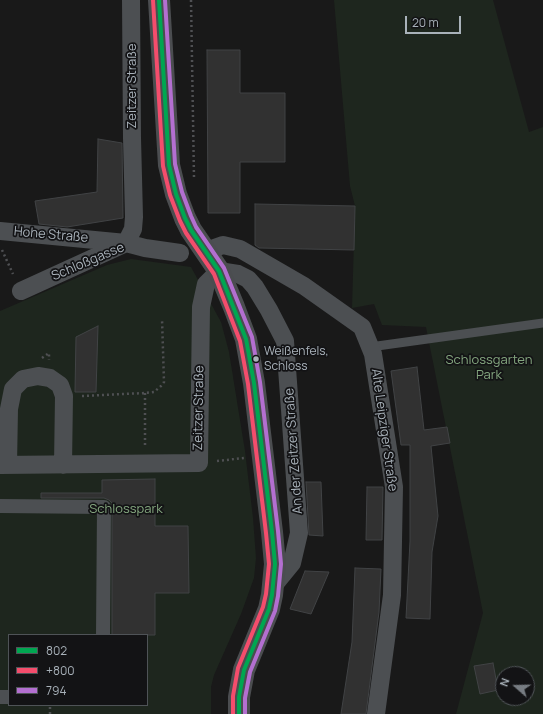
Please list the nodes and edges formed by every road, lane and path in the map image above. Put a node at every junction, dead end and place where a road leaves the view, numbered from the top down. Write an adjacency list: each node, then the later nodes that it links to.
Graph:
1 (130, 0): 6 (street, Zeitzer Straße)
2 (159, 0): 8 (main road)
3 (191, 0): 4 (path)
4 (194, 184)
5 (0, 231): 6 (street, Hohe Straße)
6 (126, 243): 9 (street, Schloßgasse); 11 (street, Schloßgasse)
7 (0, 247): 11 (path)
8 (206, 251): 10 (main road); 14 (street, Alte Leipziger Straße)
9 (180, 253)
10 (219, 271): 19 (street, Zeitzer Straße); 23 (main road); 23 (street, An der Zeitzer Straße)
11 (21, 291)
12 (162, 319): 15 (path)
13 (543, 323): 14 (lane)
14 (370, 347): 26 (street, Alte Leipziger Straße)
15 (145, 394): 16 (path); 17 (path)
16 (64, 396): 20 (street, Zeitzer Straße); 21 (street)
17 (145, 445)
18 (242, 458): 19 (path)
19 (199, 463): 21 (street, Zeitzer Straße)
20 (4, 465): 21 (street, Zeitzer Straße)
21 (63, 465)
22 (0, 506): 24 (street)
23 (274, 585): 25 (main road)
24 (103, 634)
25 (239, 714)
26 (376, 714)

